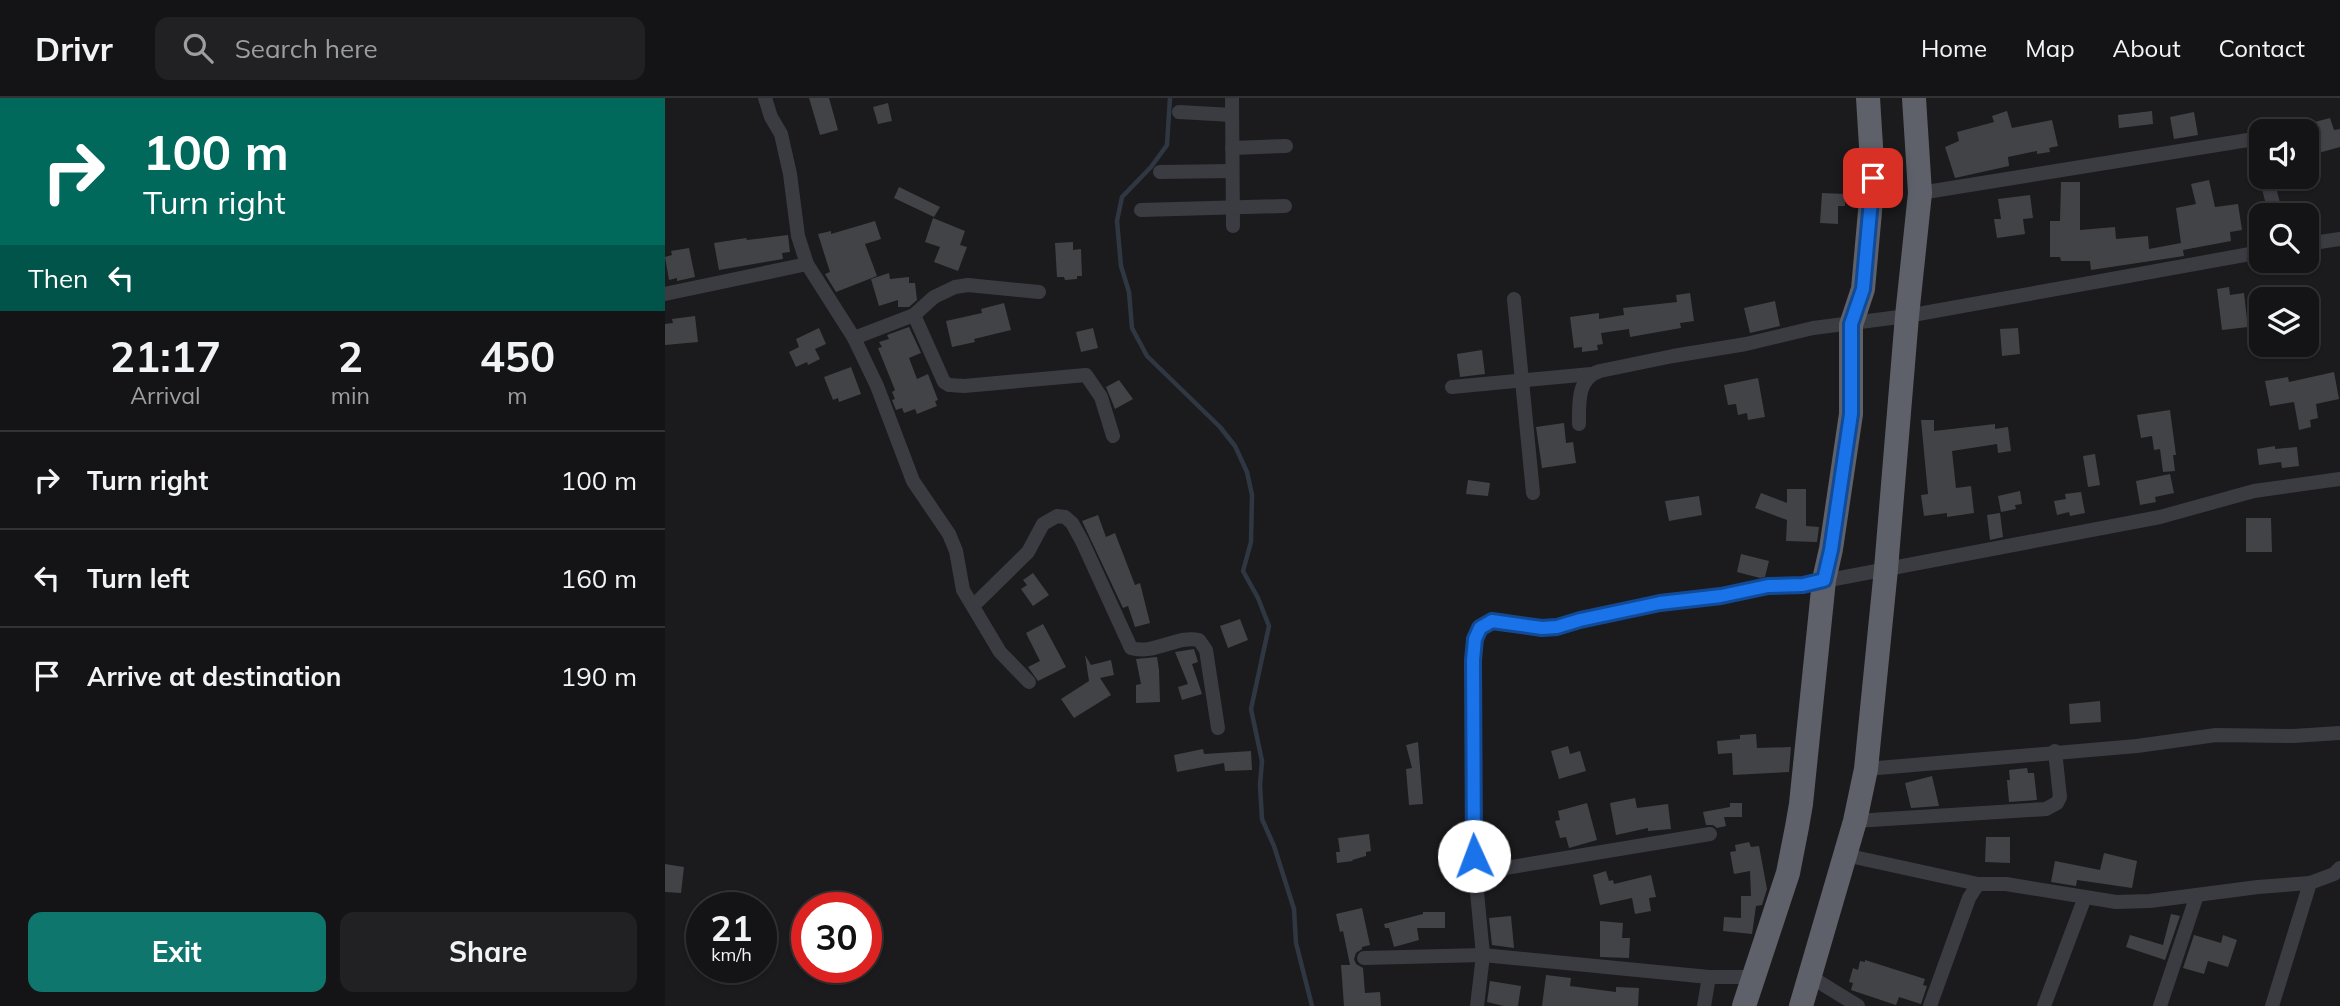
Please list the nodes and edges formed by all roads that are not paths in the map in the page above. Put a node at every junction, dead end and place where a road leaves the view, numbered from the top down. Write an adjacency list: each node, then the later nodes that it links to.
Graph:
1 (765, 98): 20 (street)
2 (1232, 98): 6 (street)
3 (1868, 98): 26 (highway)
4 (1914, 98): 12 (highway)
5 (1179, 112): 6 (street)
6 (1232, 115): 9 (street)
7 (2249, 141): 12 (street)
8 (1286, 146): 9 (street)
9 (1232, 148): 10 (street)
10 (1232, 171): 11 (street); 14 (street)
11 (1160, 172)
12 (1920, 193): 25 (highway)
13 (1285, 206): 14 (street)
14 (1233, 209): 15 (street); 16 (street)
15 (1141, 210)
16 (1233, 226)
17 (2340, 239): 18 (street)
18 (2319, 242)
19 (2249, 254): 25 (street)
20 (807, 264): 22 (street); 27 (street)
21 (1038, 292): 24 (street)
22 (665, 294)
23 (1514, 299): 29 (street)
24 (914, 315): 27 (street); 32 (street)
25 (1907, 316): 26 (street); 35 (highway)
26 (1851, 324): 28 (street); 36 (highway)
27 (854, 338): 37 (street)
28 (1591, 374): 29 (street); 31 (street)
29 (1522, 380): 30 (street); 34 (street)
30 (1452, 387)
31 (1579, 424)
32 (1113, 436)
33 (2340, 479): 35 (street)
34 (1532, 493)
35 (1886, 569): 36 (street); 42 (highway)
36 (1824, 580): 47 (street); 55 (highway)
37 (973, 606): 38 (street); 39 (street)
38 (1029, 682)
39 (1219, 728)
40 (2340, 733): 41 (street)
41 (2055, 751): 42 (street); 43 (street)
42 (1866, 769): 43 (highway)
43 (1855, 821): 45 (highway)
44 (1710, 834): 47 (street)
45 (1845, 855): 49 (street); 56 (highway)
46 (2340, 868): 48 (street)
47 (1475, 873): 52 (street)
48 (2310, 883): 50 (street); 65 (street)
49 (1978, 884): 51 (street); 62 (street)
50 (2197, 895): 51 (street); 64 (street)
51 (2085, 897): 63 (street)
52 (1483, 955): 53 (street); 54 (street); 57 (street)
53 (1364, 958)
54 (1709, 976): 55 (street); 58 (street)
55 (1754, 977): 59 (highway)
56 (1811, 977): 60 (highway); 61 (street)
57 (1477, 1006)
58 (1704, 1006)
59 (1744, 1006)
60 (1801, 1006)
61 (1858, 1006)
62 (1930, 1006)
63 (2043, 1006)
64 (2160, 1006)
65 (2272, 1006)

